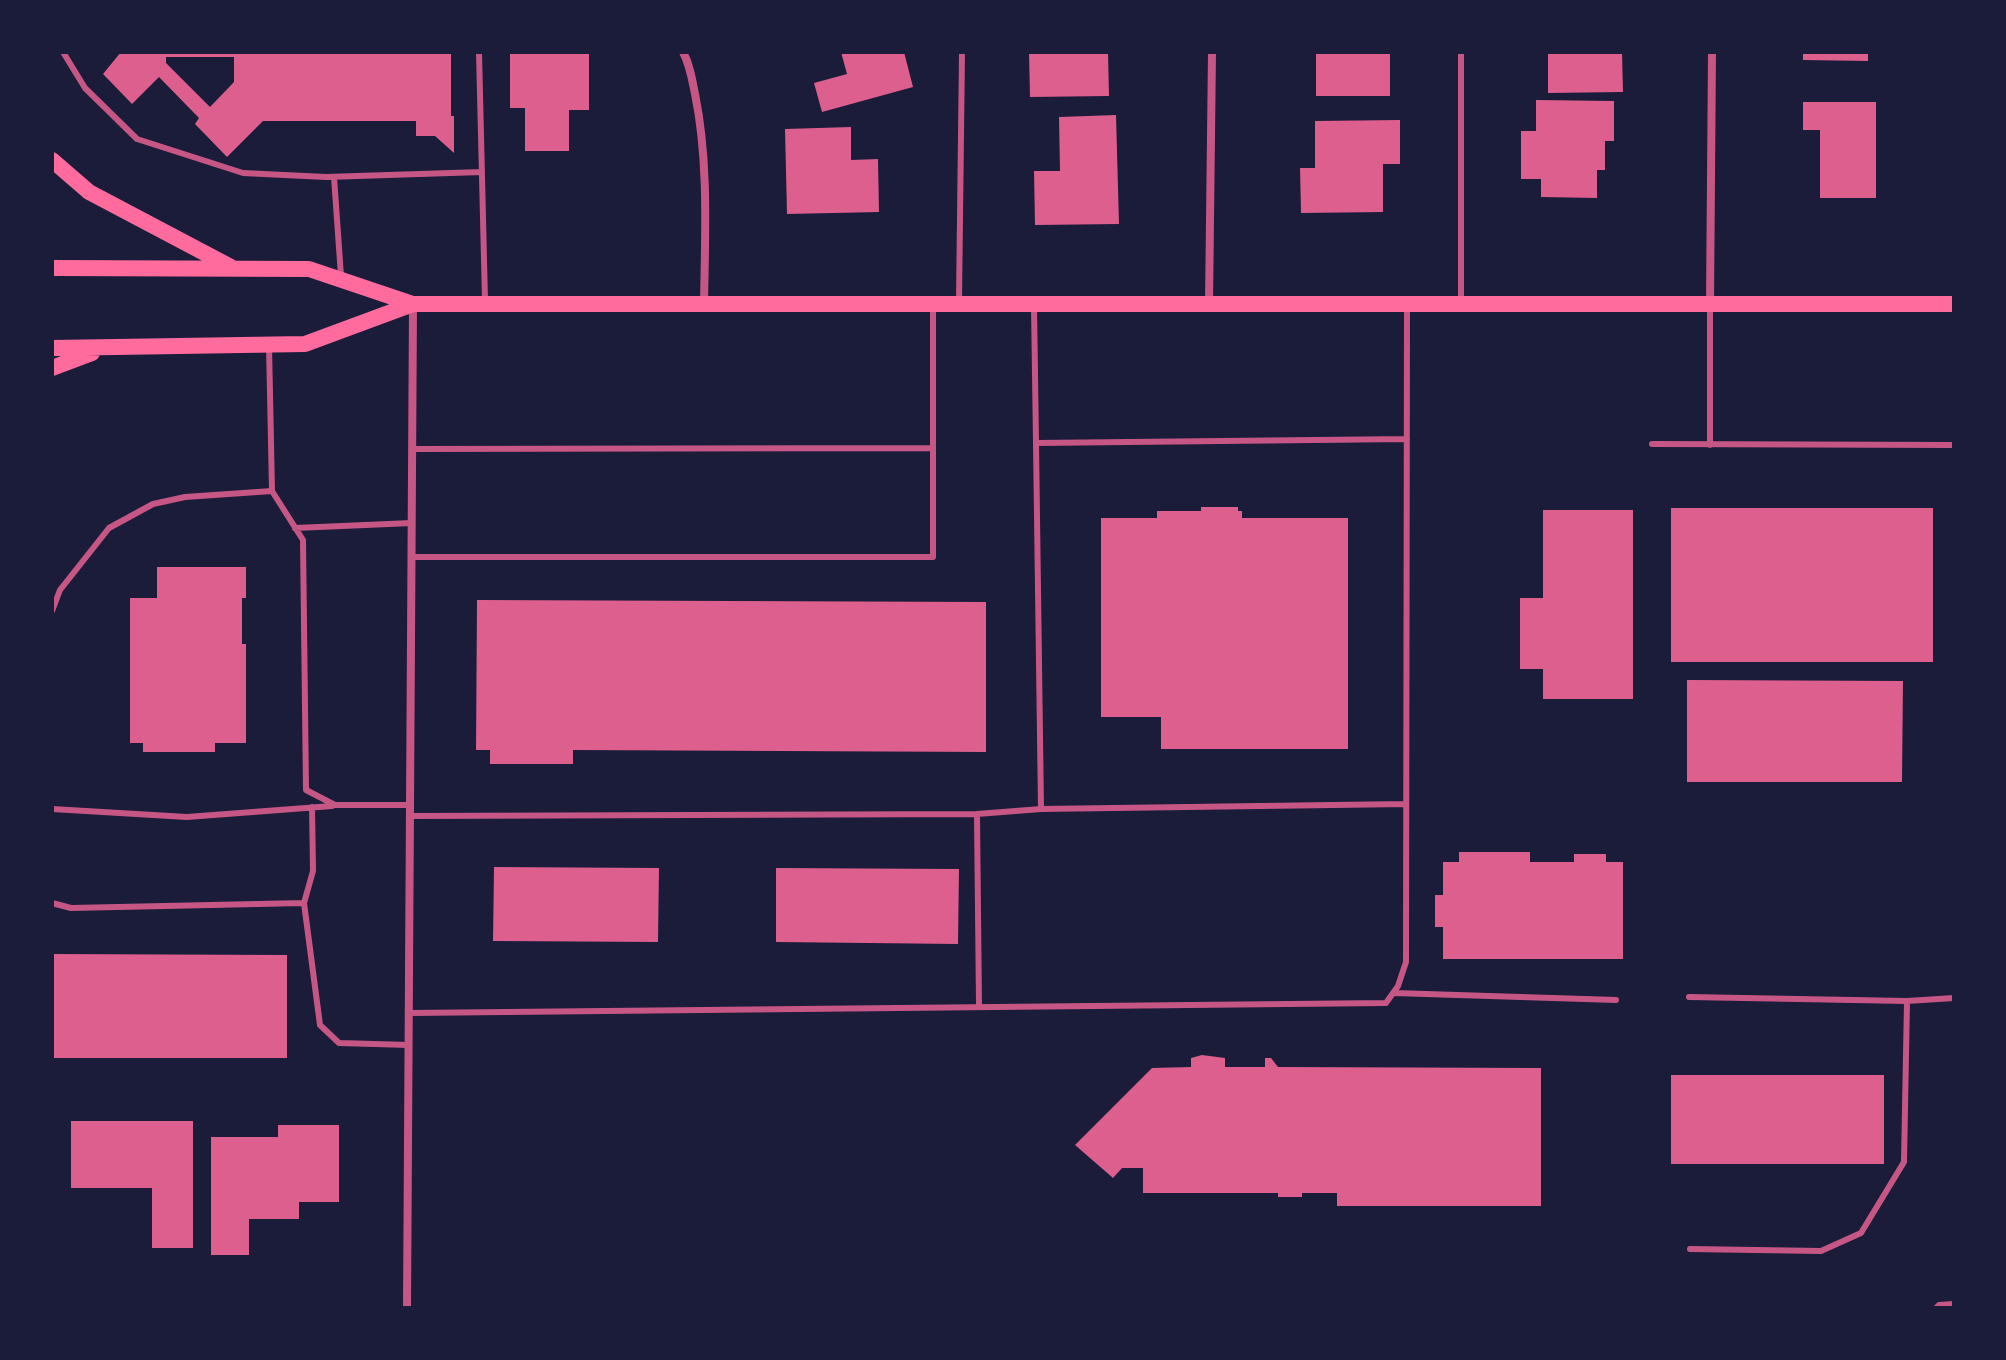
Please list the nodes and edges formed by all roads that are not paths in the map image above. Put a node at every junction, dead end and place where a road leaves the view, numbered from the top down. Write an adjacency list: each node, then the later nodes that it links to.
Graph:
1 (63, 52): 10 (lane)
2 (479, 52): 9 (lane)
3 (683, 52): 18 (street)
4 (962, 52): 20 (lane)
5 (1212, 52): 22 (street)
6 (1461, 52): 24 (lane)
7 (1712, 52): 15 (street)
8 (52, 160): 12 (main road)
9 (482, 172): 10 (lane); 17 (lane)
10 (334, 177): 13 (lane)
11 (52, 268): 12 (main road)
12 (236, 269): 13 (main road)
13 (341, 280): 14 (main road)
14 (413, 304): 17 (main road); 25 (main road); 35 (street)
15 (1710, 304): 16 (main road); 24 (main road); 32 (lane)
16 (1954, 304)
17 (485, 305): 18 (main road)
18 (704, 305): 19 (main road)
19 (933, 305): 20 (main road); 34 (lane)
20 (959, 305): 21 (main road)
21 (1034, 305): 22 (main road); 30 (lane)
22 (1209, 305): 23 (main road)
23 (1407, 305): 24 (main road); 29 (lane)
24 (1461, 305)
25 (269, 345): 27 (main road); 36 (lane)
26 (52, 348): 27 (main road)
27 (103, 349): 28 (main road)
28 (52, 368)
29 (1407, 439): 30 (lane); 41 (lane)
30 (1036, 443): 46 (lane)
31 (1652, 444): 32 (lane)
32 (1710, 445): 33 (lane)
33 (1954, 445)
34 (933, 448): 35 (lane); 39 (lane)
35 (412, 449): 37 (street)
36 (272, 491): 38 (lane); 40 (lane)
37 (412, 523): 38 (lane); 39 (street)
38 (295, 528): 42 (lane)
39 (412, 557): 43 (street)
40 (52, 611)
41 (1406, 804): 46 (lane); 51 (lane)
42 (335, 805): 43 (lane); 44 (lane)
43 (410, 805): 48 (street)
44 (312, 807): 45 (lane); 50 (lane)
45 (52, 809)
46 (1041, 809): 47 (lane)
47 (977, 814): 48 (lane); 56 (lane)
48 (410, 816): 57 (street)
49 (52, 903): 50 (lane)
50 (304, 903): 58 (lane)
51 (1394, 993): 54 (lane); 56 (lane)
52 (1689, 997): 55 (lane)
53 (1954, 998): 55 (lane)
54 (1616, 1000)
55 (1907, 1001): 59 (lane)
56 (979, 1007): 57 (lane)
57 (409, 1013): 58 (street)
58 (409, 1045): 61 (street)
59 (1690, 1249)
60 (1954, 1304): 62 (lane)
61 (407, 1308)
62 (1936, 1308)

